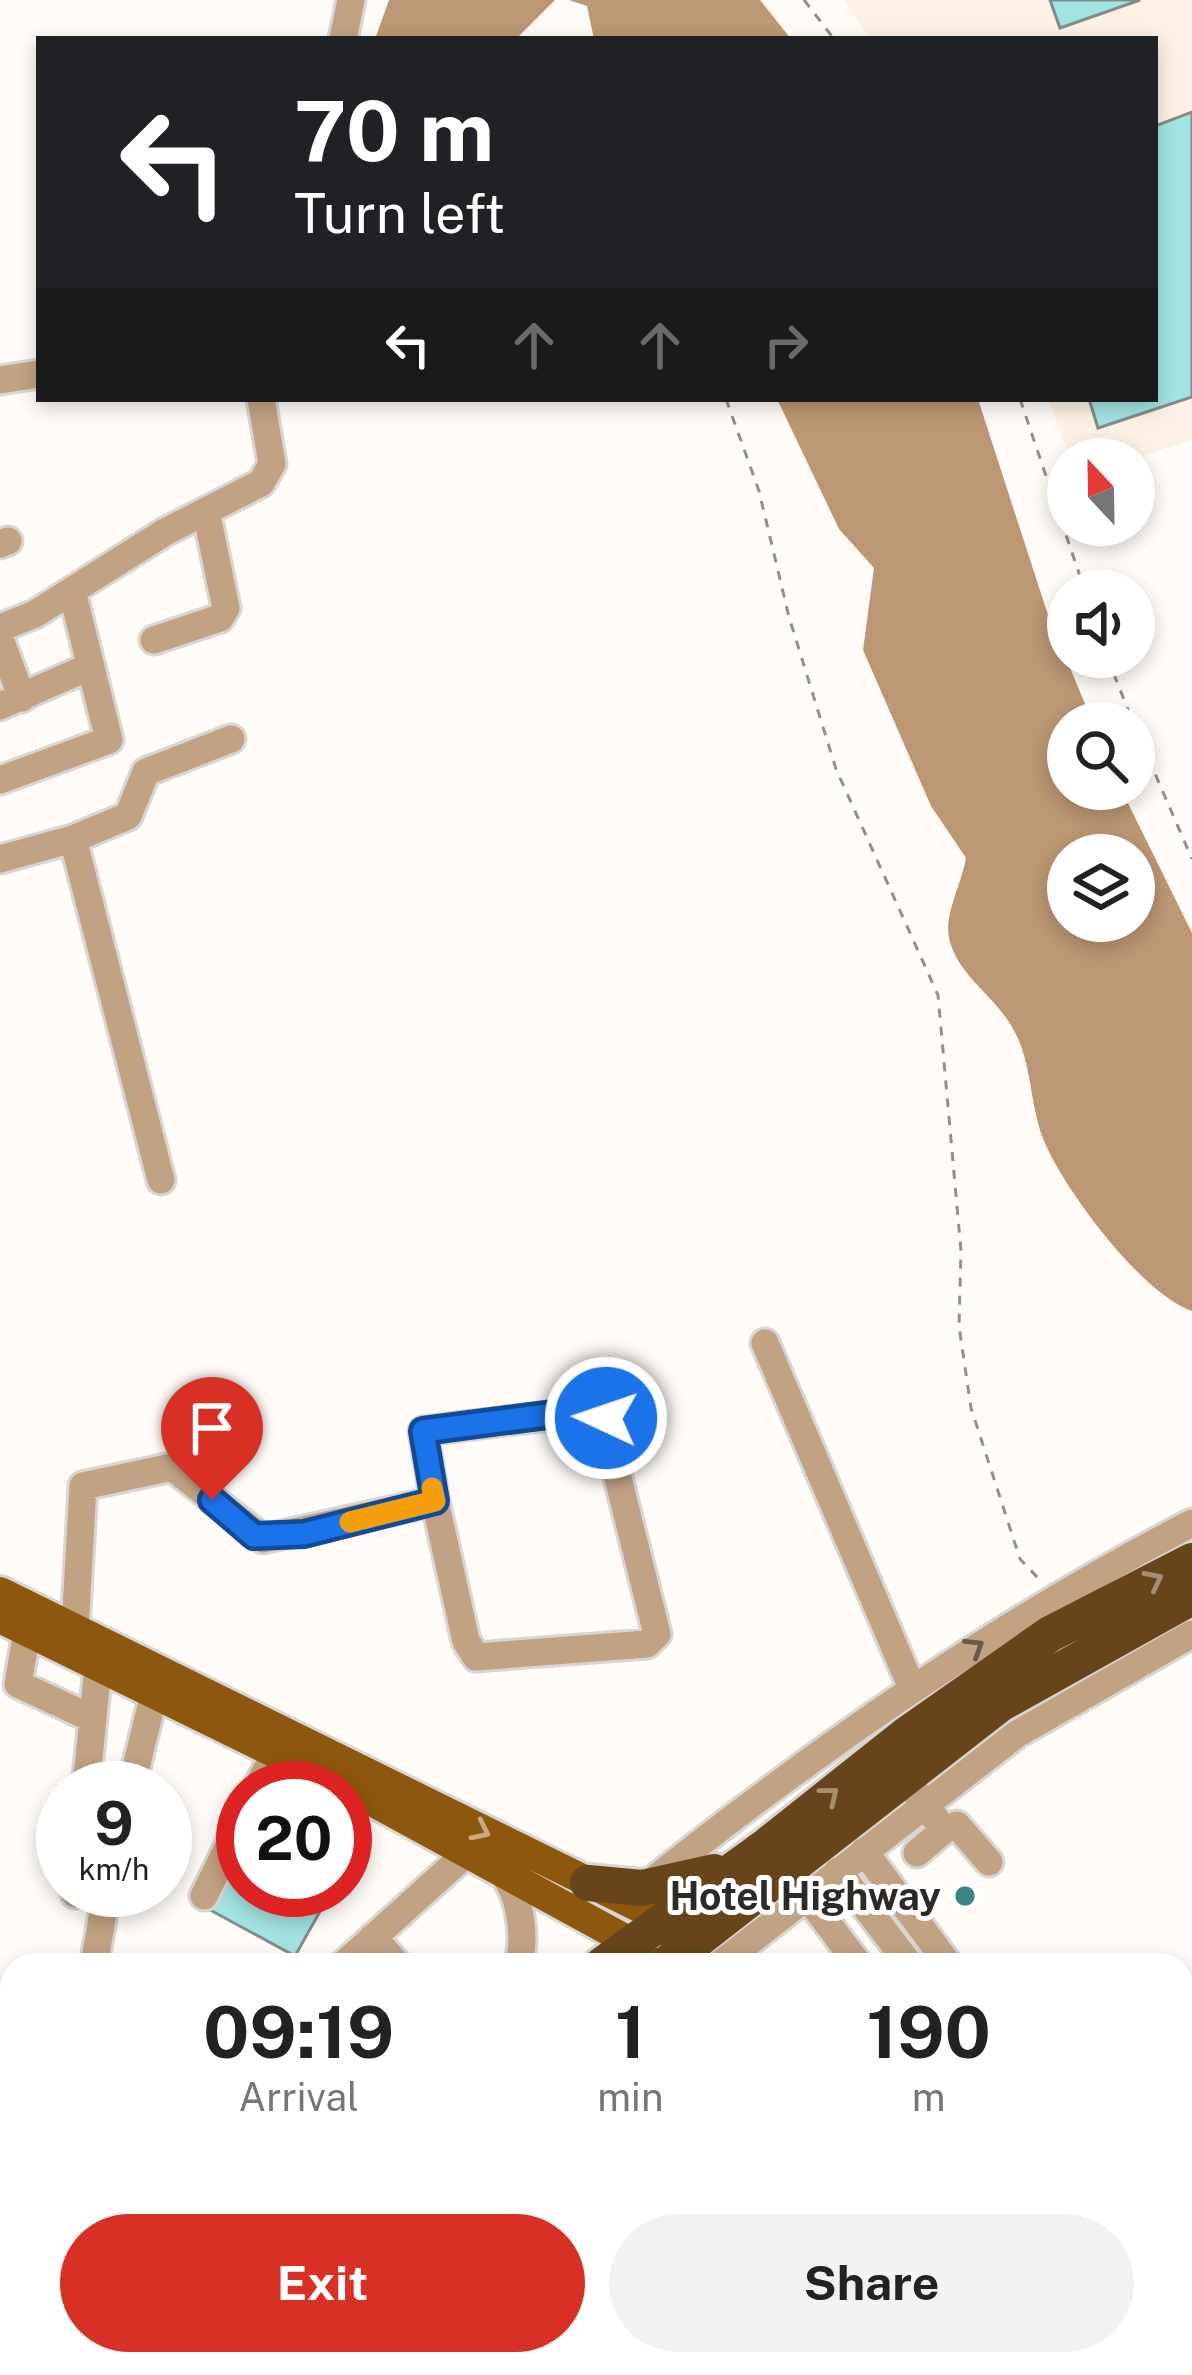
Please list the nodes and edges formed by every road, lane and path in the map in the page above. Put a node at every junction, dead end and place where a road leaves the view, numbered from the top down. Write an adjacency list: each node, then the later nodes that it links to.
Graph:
1 (351, 0): 3 (street)
2 (804, 0): 4 (path)
3 (344, 36)
4 (832, 36)
5 (36, 374): 6 (street)
6 (0, 380)
7 (261, 402): 10 (street)
8 (727, 402): 30 (path)
9 (1022, 402): 11 (path)
10 (206, 511): 12 (street); 15 (street)
11 (1078, 570)
12 (72, 590): 13 (street); 16 (street)
13 (0, 628)
14 (0, 639): 17 (street)
15 (154, 640)
16 (91, 666): 17 (street); 20 (street)
17 (11, 702)
18 (231, 739): 21 (street)
19 (1155, 773): 23 (path)
20 (0, 780)
21 (73, 839): 22 (street); 24 (street)
22 (0, 859)
23 (1192, 859)
24 (161, 1180)
25 (765, 1343): 37 (street)
26 (435, 1501): 26 (street); 33 (street)
27 (1192, 1523): 30 (street)
28 (1192, 1561): 37 (highway, one-way to 28)
29 (0, 1592): 33 (main road)
30 (1058, 1597): 37 (street, one-way to 30)
31 (1192, 1597): 43 (highway)
32 (14, 1625): 35 (main road); 38 (street)
33 (75, 1629): 39 (main road)
34 (1192, 1634): 43 (street)
35 (98, 1667): 36 (main road); 38 (street)
36 (154, 1694): 39 (main road); 41 (street)
37 (901, 1710): 45 (highway, one-way to 37); 54 (street)
38 (93, 1719): 40 (street)
39 (279, 1744): 42 (street); 47 (main road); 53 (main road, one-way to 53)
40 (89, 1761)
41 (138, 1761)
42 (270, 1761)
43 (914, 1790): 44 (street); 46 (street); 64 (highway)
44 (944, 1830): 48 (street); 49 (street)
45 (765, 1847): 54 (highway); 59 (highway)
46 (864, 1851): 52 (street); 68 (street)
47 (468, 1852): 50 (main road); 58 (street)
48 (917, 1852)
49 (989, 1862)
50 (497, 1868): 59 (main road); 63 (street)
51 (216, 1871): 56 (street)
52 (838, 1871): 55 (street); 67 (street)
53 (588, 1883): 54 (highway); 59 (main road)
54 (642, 1888)
55 (806, 1895): 65 (street); 66 (street)
56 (204, 1896)
57 (102, 1917): 60 (street)
58 (373, 1937): 61 (street); 62 (street)
59 (636, 1949)
60 (96, 1953)
61 (356, 1953)
62 (389, 1953)
63 (522, 1953)
64 (699, 1953)
65 (702, 1953)
66 (850, 1953)
67 (901, 1953)
68 (940, 1953)

